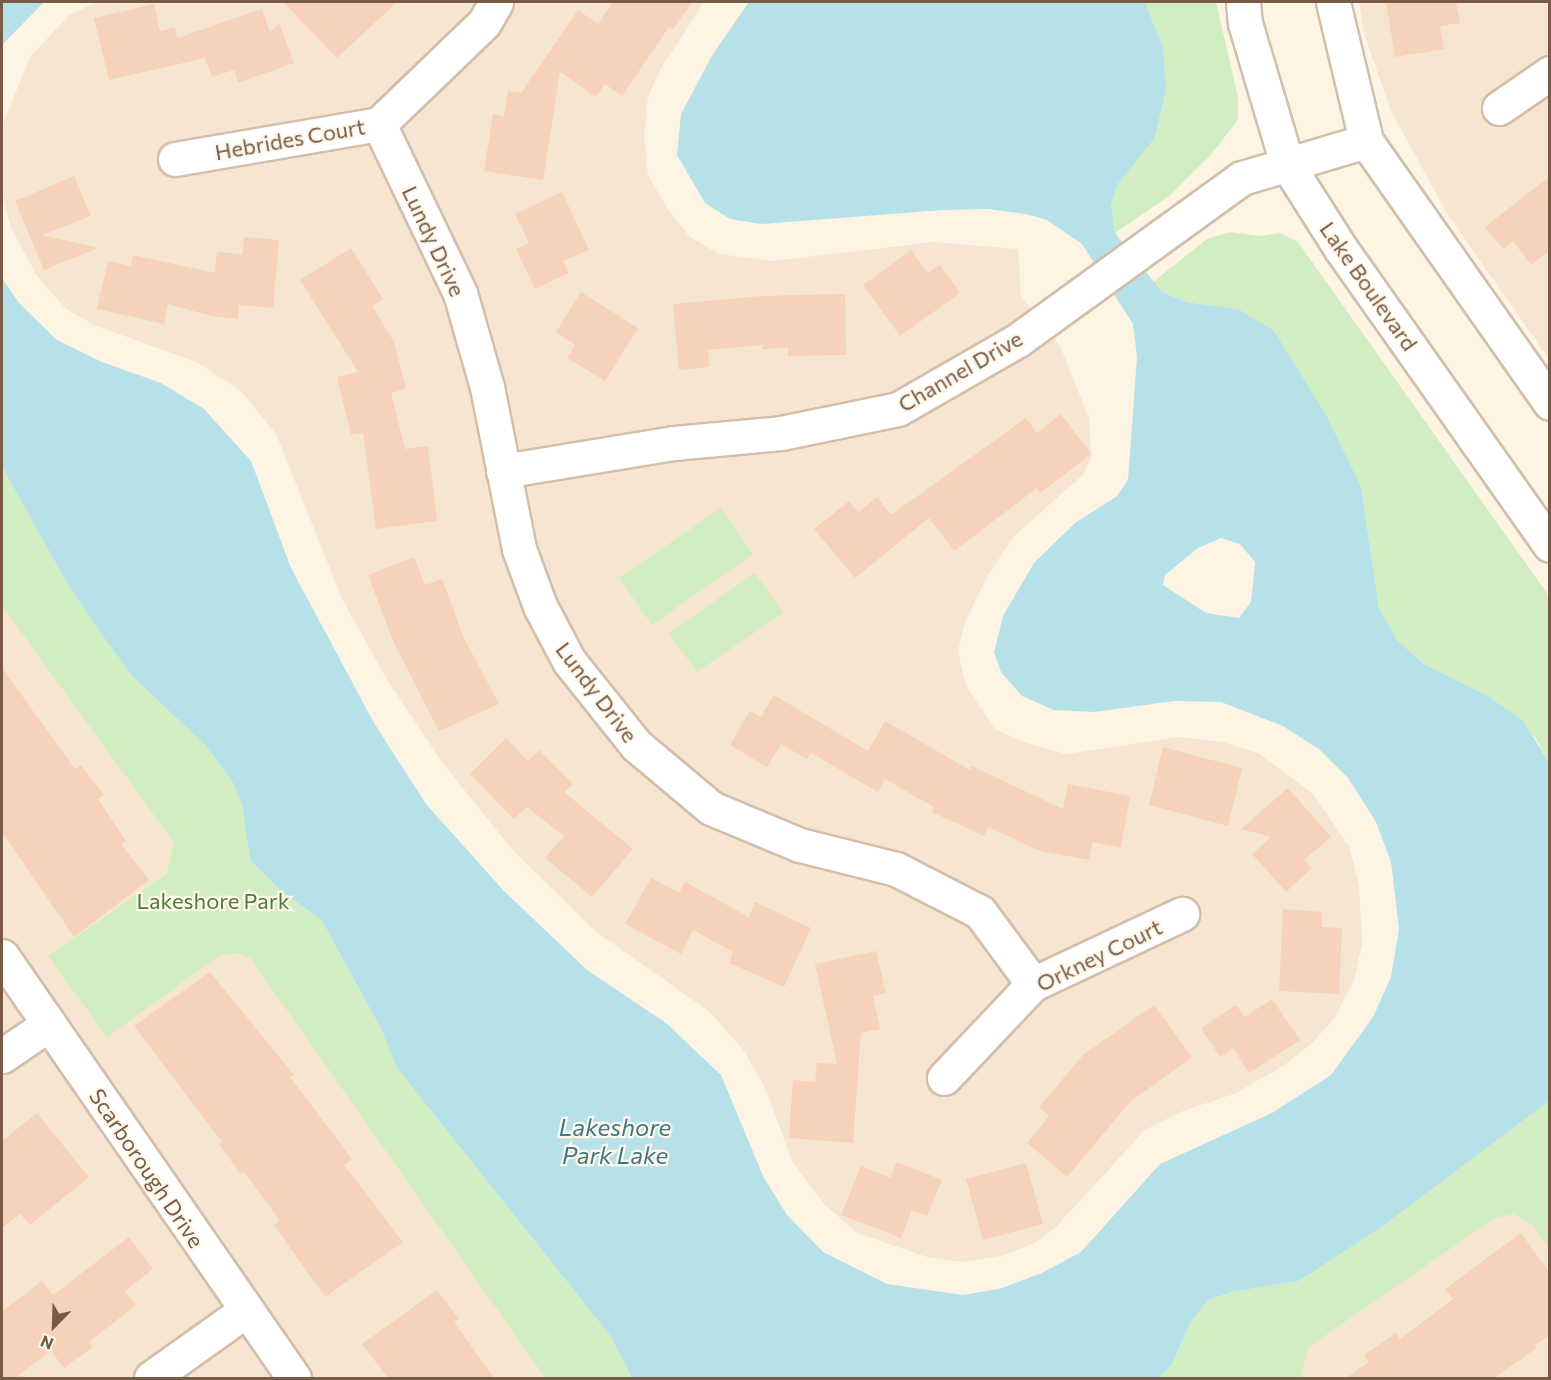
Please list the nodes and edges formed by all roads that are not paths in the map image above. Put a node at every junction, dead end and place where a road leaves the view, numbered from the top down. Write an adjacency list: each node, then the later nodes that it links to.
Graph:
1 (496, 2): 6 (street, Hebrides Court)
2 (1244, 2): 9 (street, Lake Boulevard)
3 (1333, 2): 7 (street)
4 (1550, 73): 5 (street)
5 (1499, 108)
6 (379, 124): 8 (street, Hebrides Court); 11 (street, Lundy Drive)
7 (1366, 141): 9 (street, Channel Drive); 10 (street)
8 (175, 159)
9 (1287, 164): 11 (street, Channel Drive); 12 (street, Lake Boulevard)
10 (1550, 403)
11 (503, 471): 15 (street, Lundy Drive)
12 (1550, 545)
13 (1182, 914): 15 (street, Orkney Court)
14 (2, 956): 16 (street, Scarborough Drive)
15 (1033, 984): 18 (street, Orkney Court)
16 (49, 1024): 17 (street); 19 (street, Scarborough Drive)
17 (2, 1056)
18 (944, 1078)
19 (245, 1311): 20 (street); 21 (street, Scarborough Drive)
20 (151, 1378)
21 (294, 1378)

